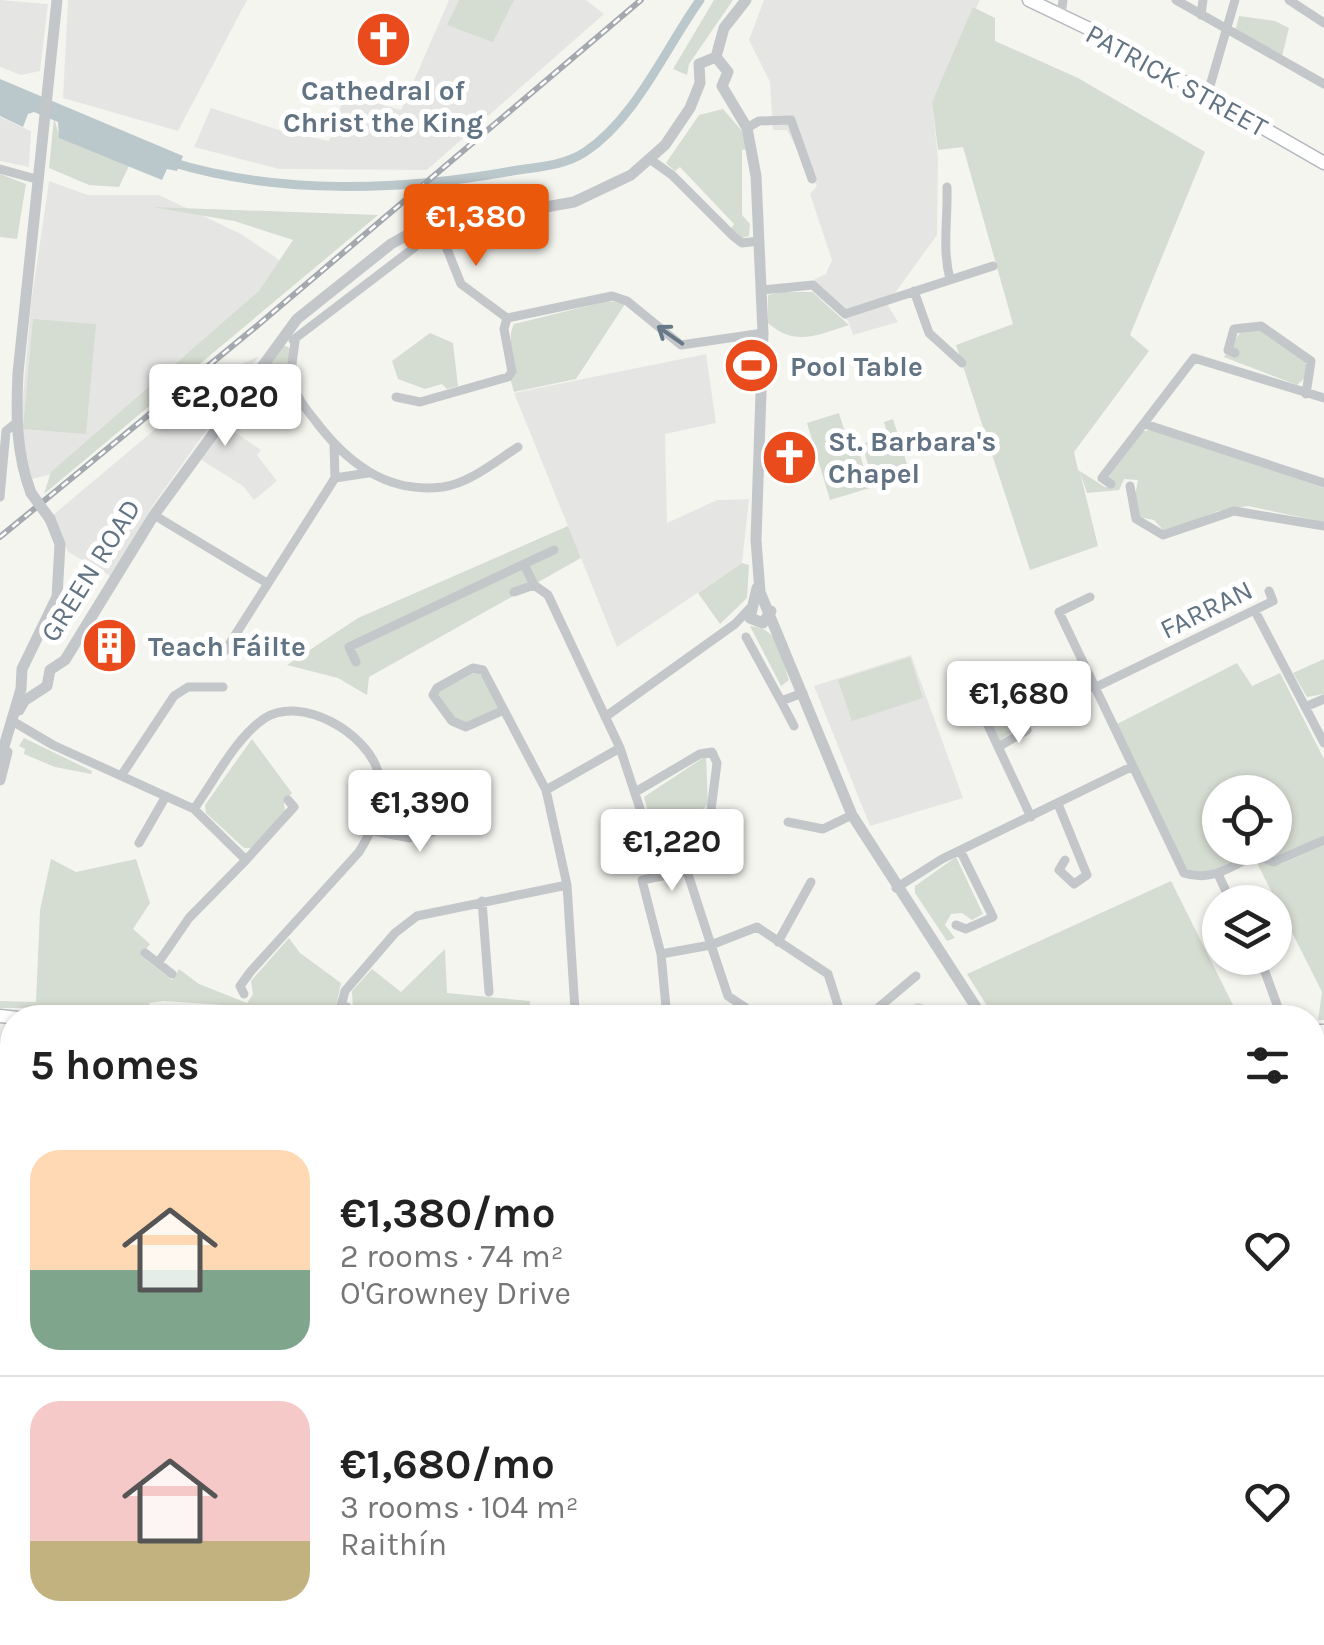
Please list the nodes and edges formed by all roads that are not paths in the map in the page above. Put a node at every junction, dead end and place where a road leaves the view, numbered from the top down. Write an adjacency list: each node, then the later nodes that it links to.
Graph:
1 (57, 0): 23 (street)
2 (746, 0): 14 (street)
3 (1028, 0): 10 (main road, PATRICK STREET)
4 (1063, 0): 10 (street)
5 (1176, 0): 11 (street)
6 (1203, 0): 11 (street)
7 (1234, 0): 13 (street)
8 (1289, 0): 9 (street)
9 (1304, 4): 12 (street)
10 (1060, 15): 18 (main road, PATRICK STREET)
11 (1202, 15): 13 (street)
12 (1324, 23)
13 (1228, 32): 16 (street); 18 (street)
14 (716, 58): 15 (street); 17 (street)
15 (700, 83): 17 (street); 20 (street, GREEN ROAD)
16 (1324, 84)
17 (722, 86): 19 (street)
18 (1207, 96): 21 (main road, PATRICK STREET)
19 (747, 128): 24 (street); 27 (street)
20 (651, 160): 26 (street, GREEN ROAD); 27 (street)
21 (1324, 162)
22 (0, 169): 23 (street)
23 (36, 179): 44 (street)
24 (812, 179)
25 (947, 188): 29 (street)
26 (438, 224): 32 (street); 34 (street, GREEN ROAD)
27 (758, 241): 30 (street)
28 (993, 266): 29 (street)
29 (950, 279): 31 (street)
30 (761, 290): 31 (street); 33 (street)
31 (914, 291): 38 (street)
32 (507, 318): 33 (street, one-way to 32); 41 (street)
33 (764, 333): 58 (street)
34 (290, 337): 39 (street, GREEN ROAD); 43 (street)
35 (1235, 353): 37 (street)
36 (1324, 357): 37 (street)
37 (1311, 361): 40 (street)
38 (962, 363)
39 (238, 394): 43 (street); 54 (street, GREEN ROAD)
40 (1306, 394): 42 (street); 45 (street)
41 (396, 398)
42 (1324, 398)
43 (302, 403): 46 (street)
44 (16, 423): 53 (street); 72 (street, bridge)
45 (1145, 424): 50 (street); 51 (street)
46 (334, 446): 48 (street); 49 (street)
47 (518, 447): 48 (street)
48 (368, 473): 49 (street)
49 (335, 478): 59 (street)
50 (1324, 483)
51 (1111, 484)
52 (1130, 486): 55 (street)
53 (0, 496)
54 (154, 515): 59 (street); 74 (street, GREEN ROAD)
55 (1324, 526)
56 (554, 550): 57 (street)
57 (524, 564): 60 (street); 73 (street)
58 (758, 579): 64 (street); 65 (street)
59 (267, 583): 71 (street)
60 (534, 585): 61 (street); 84 (street)
61 (514, 592)
62 (1269, 592): 66 (street, FARRAN)
63 (1090, 597): 77 (street)
64 (751, 606): 65 (street); 67 (street); 68 (street)
65 (770, 608): 67 (street); 70 (street)
66 (1255, 611): 77 (street, FARRAN); 82 (street)
67 (759, 623): 68 (street); 70 (street)
68 (735, 624): 84 (street)
69 (746, 637): 81 (street)
70 (784, 649): 79 (street)
71 (225, 651)
72 (32, 661): 74 (street); 75 (street)
73 (356, 662)
74 (50, 670): 78 (street)
75 (21, 677): 78 (street); 90 (street)
76 (224, 686): 92 (street)
77 (1094, 688): 91 (street)
78 (39, 690): 85 (street)
79 (803, 693): 81 (street); 101 (street)
80 (1324, 699): 82 (street)
81 (781, 700): 86 (street)
82 (1305, 707): 87 (street)
83 (504, 710): 83 (street); 94 (street)
84 (605, 717): 89 (street)
85 (14, 722): 90 (street); 92 (street)
86 (794, 726)
87 (1324, 743)
88 (998, 747): 88 (street); 102 (street)
89 (620, 748): 94 (street); 95 (street)
90 (2, 759): 93 (street)
91 (1131, 767): 98 (street); 114 (street)
92 (121, 776): 96 (street)
93 (0, 780)
94 (546, 790): 116 (street)
95 (637, 791): 100 (street); 107 (street)
96 (166, 796): 99 (street); 108 (street)
97 (288, 800): 111 (street)
98 (1058, 804): 102 (street); 112 (street)
99 (194, 809): 105 (street); 111 (street)
100 (712, 810)
101 (852, 815): 104 (street); 118 (street)
102 (1031, 817): 109 (street)
103 (468, 822): 105 (street)
104 (788, 822)
105 (373, 830): 130 (street)
106 (1324, 840): 114 (street)
107 (651, 842)
108 (138, 843)
109 (960, 850): 118 (street); 120 (street)
110 (684, 857): 113 (street)
111 (246, 860): 125 (street)
112 (1065, 860)
113 (687, 871): 122 (street); 124 (street)
114 (1218, 874): 117 (street)
115 (810, 882): 121 (street)
116 (566, 885): 119 (street); 132 (street)
117 (1223, 885)
118 (896, 888): 137 (street)
119 (482, 901): 129 (street); 131 (street)
120 (956, 925)
121 (778, 942): 122 (street); 135 (street)
122 (711, 945): 124 (street); 134 (street)
123 (145, 954): 125 (street)
124 (661, 954): 133 (street)
125 (158, 963): 126 (street)
126 (172, 974)
127 (1266, 975): 138 (street)
128 (916, 976): 136 (street)
129 (489, 992)
130 (244, 994)
131 (341, 1005)
132 (575, 1005)
133 (666, 1005)
134 (735, 1005)
135 (838, 1005)
136 (881, 1005)
137 (973, 1005)
138 (1277, 1005)

